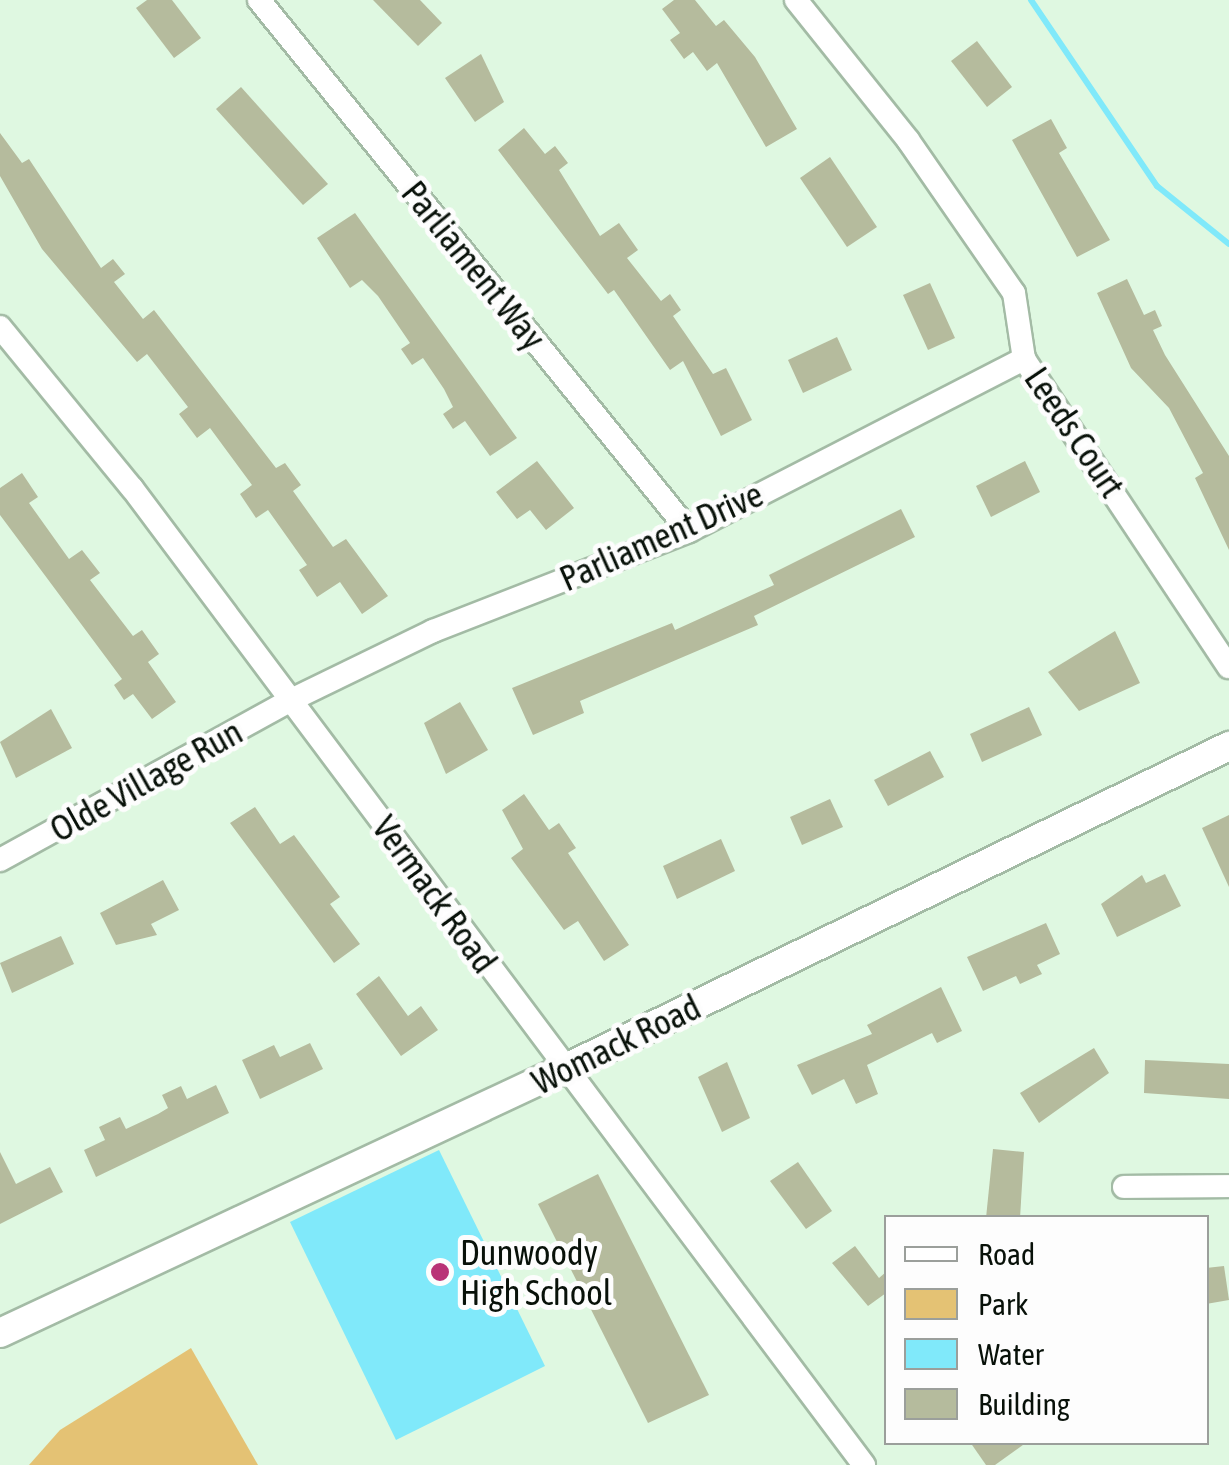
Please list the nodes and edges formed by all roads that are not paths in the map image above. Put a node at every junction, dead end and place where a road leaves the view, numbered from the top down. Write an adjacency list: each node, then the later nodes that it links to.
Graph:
1 (259, 0): 5 (street, Parliament Way)
2 (796, 0): 4 (street, Leeds Court)
3 (0, 327): 7 (street, Vermack Road)
4 (1024, 358): 5 (street, Parliament Drive); 6 (street, Leeds Court)
5 (689, 531): 7 (street, Parliament Drive)
6 (1229, 668)
7 (291, 700): 9 (street, Olde Village Run); 10 (street, Vermack Road)
8 (1229, 746): 10 (street, Womack Road)
9 (0, 860)
10 (562, 1070): 13 (street, Womack Road); 14 (street, Vermack Road)
11 (1229, 1186): 12 (street)
12 (1124, 1188)
13 (0, 1334)
14 (864, 1465)

